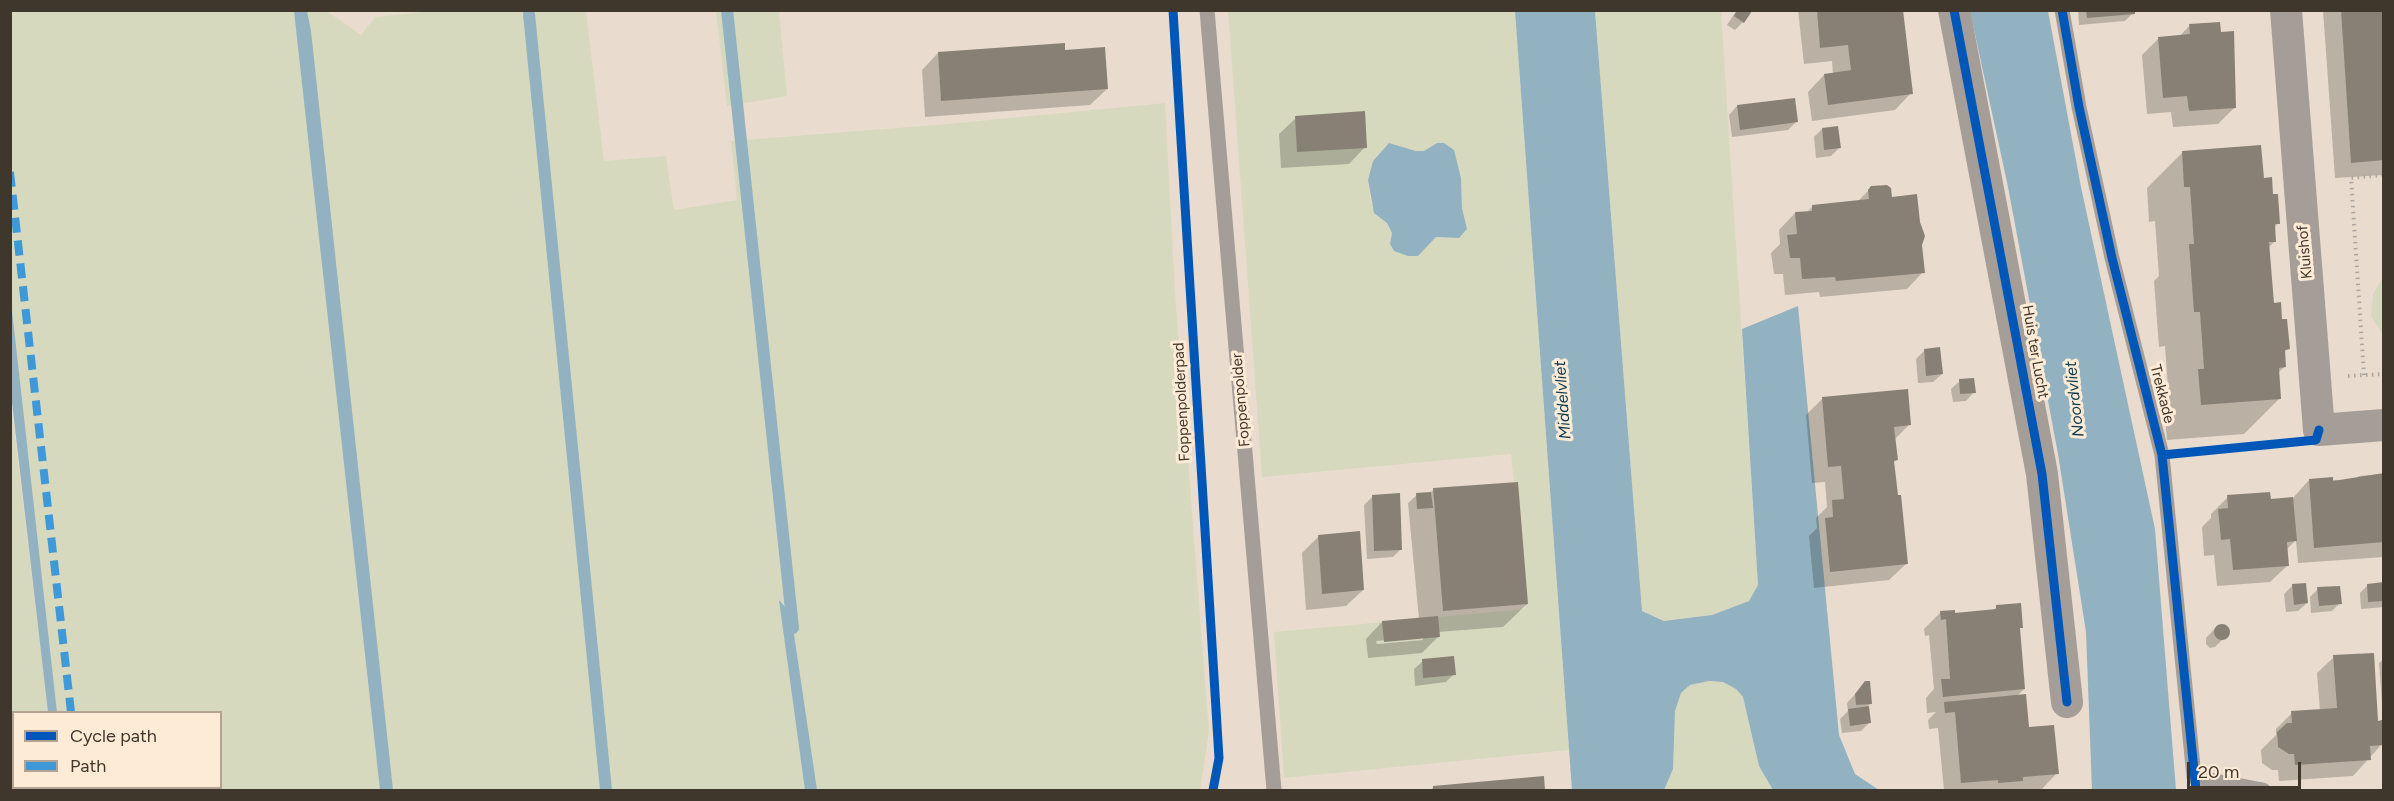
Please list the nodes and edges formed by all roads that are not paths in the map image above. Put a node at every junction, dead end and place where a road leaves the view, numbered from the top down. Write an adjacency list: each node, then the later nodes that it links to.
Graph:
1 (1207, 10): 7 (lane, Foppenpolder)
2 (1954, 10): 6 (street, Huis ter Lucht)
3 (2062, 10): 8 (lane, Trekkade)
4 (2286, 10): 5 (street, Kluishof)
5 (2384, 425)
6 (2067, 702)
7 (1274, 790)
8 (2263, 790)

